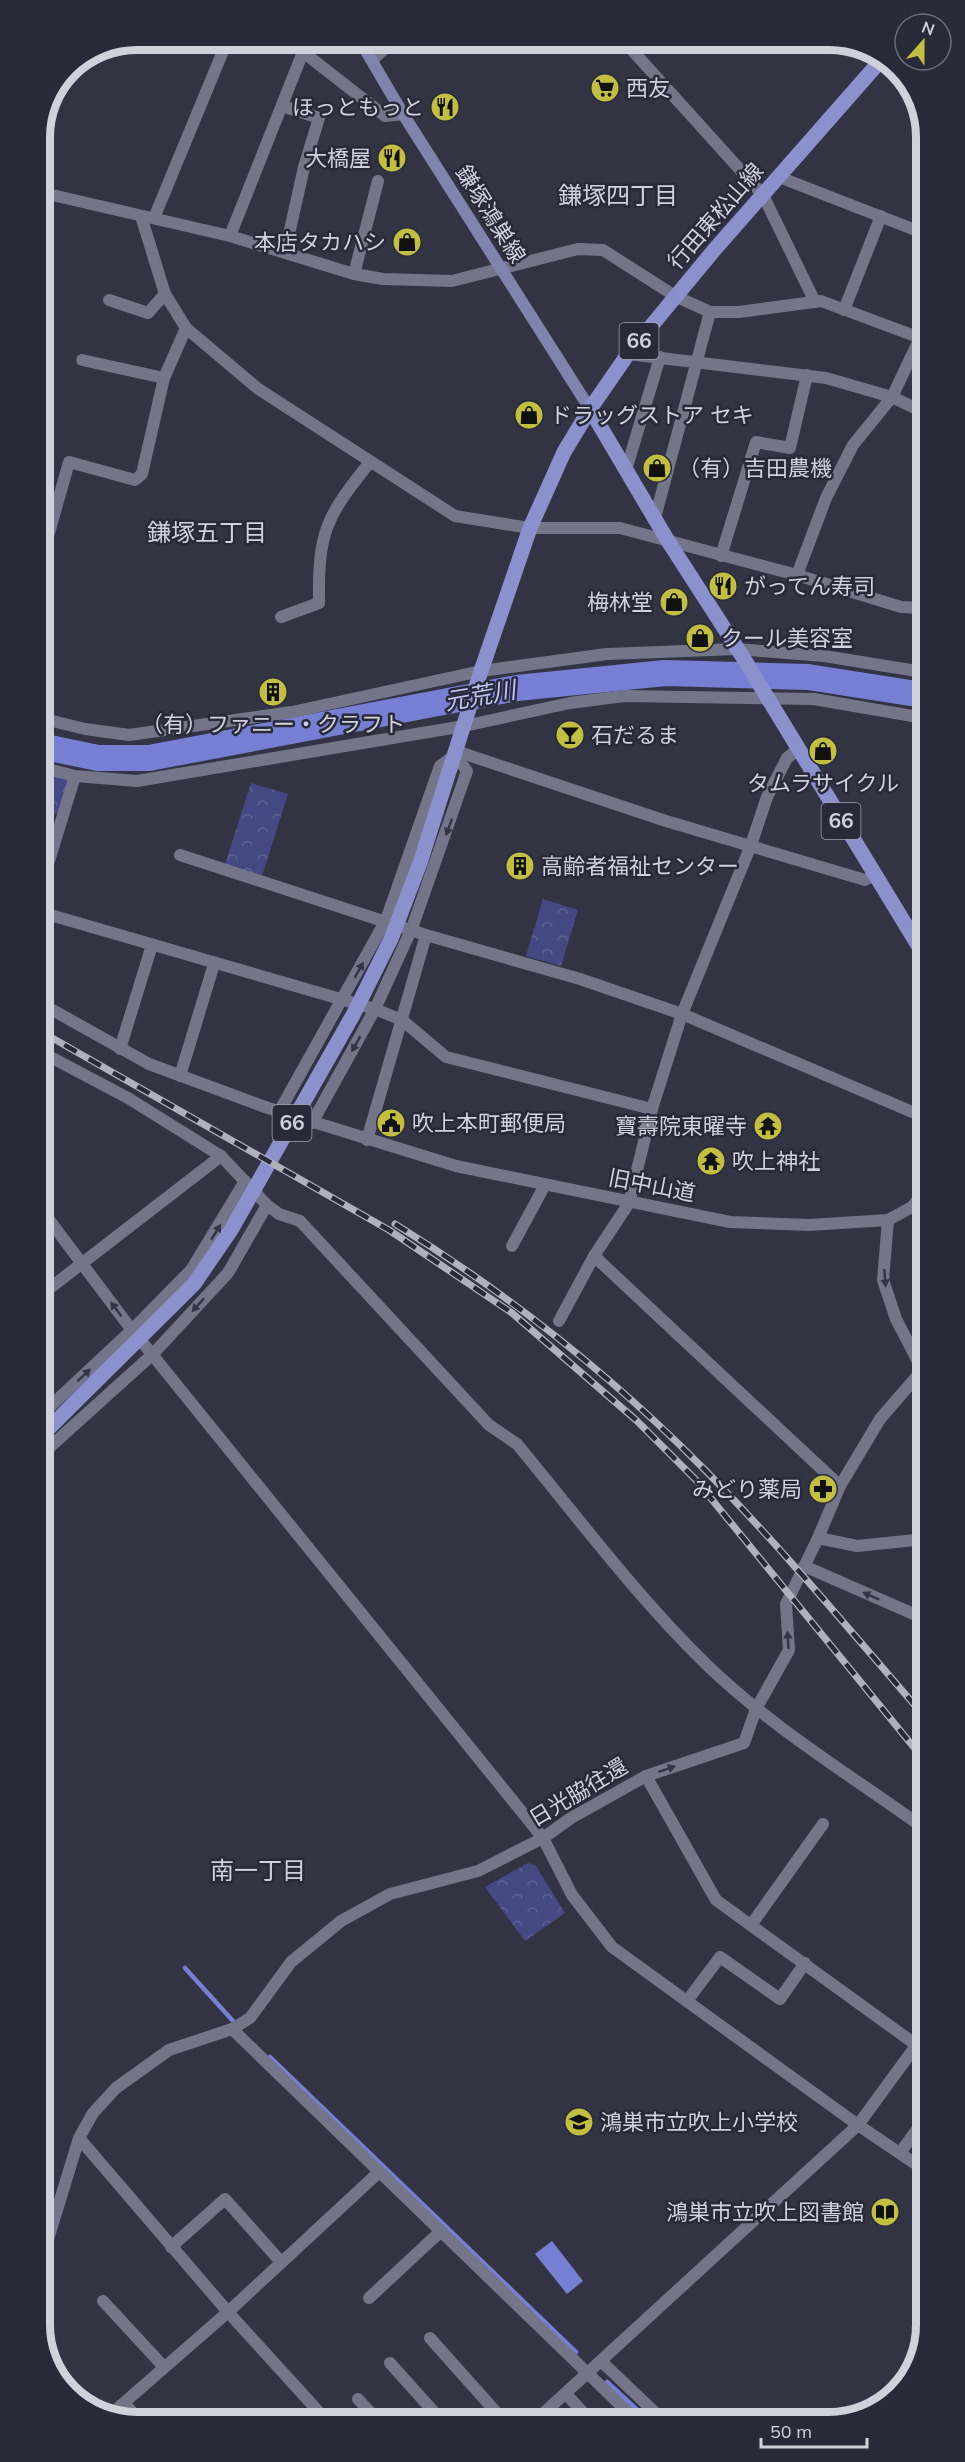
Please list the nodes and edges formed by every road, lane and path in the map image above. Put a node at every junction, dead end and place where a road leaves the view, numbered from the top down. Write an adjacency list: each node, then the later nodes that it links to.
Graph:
1 (223, 50): 15 (street)
2 (366, 50): 6 (main road, 鎌塚鴻巣線)
3 (383, 50): 6 (street)
4 (632, 50): 13 (street)
5 (303, 51): 8 (street); 9 (street)
6 (372, 60): 9 (main road, 鎌塚鴻巣線)
7 (877, 64): 10 (main road, 行田東松山線 / 66)
8 (282, 106): 17 (street); 18 (street)
9 (403, 114): 19 (main road, 鎌塚鴻巣線)
10 (779, 177): 13 (main road, 行田東松山線 / 66); 14 (street)
11 (378, 181): 20 (street)
12 (50, 195): 15 (street)
13 (763, 195): 22 (main road, 行田東松山線 / 66); 24 (street)
14 (881, 216): 16 (street); 25 (street)
15 (147, 217): 17 (street); 21 (street)
16 (916, 230)
17 (230, 236): 18 (street)
18 (285, 252): 20 (street)
19 (502, 270): 20 (street); 22 (street); 37 (main road, 鎌塚鴻巣線)
20 (354, 274)
21 (165, 294): 23 (street); 27 (street)
22 (675, 296): 26 (street); 30 (main road, 行田東松山線 / 66)
23 (109, 300)
24 (815, 302): 25 (street); 26 (street)
25 (844, 310): 28 (street)
26 (710, 312): 33 (street)
27 (186, 328): 35 (street); 39 (street)
28 (916, 337)
29 (916, 351): 36 (street)
30 (628, 354): 31 (street); 37 (main road, 行田東松山線 / 66)
31 (660, 357): 33 (street); 40 (street)
32 (82, 360): 35 (street)
33 (696, 363): 34 (street); 41 (street)
34 (807, 375): 36 (street); 45 (street)
35 (164, 378): 43 (street)
36 (892, 397): 38 (street); 46 (street)
37 (590, 409): 40 (main road, 66); 42 (main road, 行田東松山線 / 66)
38 (916, 409)
39 (370, 462): 42 (street); 48 (street)
40 (626, 470): 41 (main road, 66)
41 (655, 518): 44 (main road, 66)
42 (530, 528): 44 (street); 51 (main road, 行田東松山線 / 66)
43 (50, 529)
44 (668, 541): 45 (street); 49 (main road, 66)
45 (721, 556): 46 (street)
46 (797, 575): 47 (street)
47 (916, 608)
48 (281, 617)
49 (740, 654): 50 (street); 51 (street); 52 (main road, 66)
50 (916, 671)
51 (480, 672): 54 (street); 55 (main road, 66)
52 (764, 692): 53 (street); 55 (street); 56 (main road, 66)
53 (916, 717)
54 (50, 720)
55 (465, 723): 57 (main road, 66); 59 (street)
56 (797, 750): 60 (street); 63 (main road, 66)
57 (455, 753): 60 (street); 65 (street); 66 (street, one-way to 66); 102 (main road, 66)
58 (50, 770): 59 (street)
59 (75, 776): 62 (street)
60 (751, 845): 63 (street); 74 (street)
61 (180, 855): 65 (street)
62 (50, 858)
63 (875, 875): 68 (main road, 66)
64 (50, 915): 69 (street)
65 (387, 921): 66 (street); 71 (street, one-way to 65)
66 (412, 928): 67 (street); 73 (street)
67 (426, 935): 74 (street); 75 (street)
68 (916, 942)
69 (152, 945): 70 (street); 76 (street)
70 (214, 964): 71 (street); 78 (street)
71 (342, 1000): 73 (street); 80 (street)
72 (50, 1009): 76 (street, 旧中山道)
73 (375, 1009): 75 (street); 82 (street, one-way to 82)
74 (682, 1014): 79 (street); 81 (street)
75 (402, 1020): 79 (street); 83 (street)
76 (120, 1048): 78 (street, 旧中山道)
77 (50, 1057): 84 (street)
78 (180, 1076): 80 (street, 旧中山道)
79 (652, 1109): 88 (street)
80 (279, 1112): 82 (street, 旧中山道)
81 (916, 1114)
82 (312, 1123): 83 (street, 旧中山道)
83 (367, 1140): 86 (street, 旧中山道)
84 (221, 1156): 85 (street); 94 (street)
85 (245, 1181): 89 (street); 97 (street, one-way to 85)
86 (545, 1185): 88 (street, 旧中山道); 92 (street)
87 (916, 1202): 90 (street, 旧中山道)
88 (629, 1203): 90 (street, 旧中山道); 93 (street)
89 (267, 1205): 98 (street, one-way to 98); 109 (street)
90 (888, 1220): 99 (street, 日光脇往還, one-way to 99)
91 (50, 1221): 94 (street)
92 (512, 1246)
93 (594, 1256): 96 (street); 104 (street)
94 (81, 1263): 95 (street); 97 (street, one-way to 94)
95 (50, 1288)
96 (559, 1321)
97 (132, 1330): 98 (street); 101 (street, one-way to 97)
98 (153, 1354): 103 (street); 113 (street)
99 (916, 1355)
100 (916, 1379): 104 (street, 日光脇往還)
101 (50, 1406)
102 (50, 1427)
103 (50, 1447)
104 (840, 1486): 105 (street, 日光脇往還)
105 (819, 1538): 106 (street); 107 (street, 日光脇往還)
106 (916, 1540)
107 (804, 1566): 108 (street, one-way to 107); 109 (street, 日光脇往還, one-way to 107)
108 (916, 1615)
109 (756, 1709): 110 (street, 日光脇往還, one-way to 109); 111 (street)
110 (646, 1776): 113 (street, 日光脇往還); 114 (street)
111 (916, 1823)
112 (823, 1824): 114 (street)
113 (543, 1838): 116 (street); 117 (street, 日光脇往還)
114 (751, 1925): 115 (street)
115 (805, 1963): 116 (street); 118 (street)
116 (687, 2001): 120 (street)
117 (232, 2029): 122 (street, 日光脇往還); 125 (street)
118 (916, 2044)
119 (916, 2054): 120 (street)
120 (858, 2125): 123 (street); 134 (street)
121 (916, 2131): 123 (street)
122 (79, 2138): 127 (street, 日光脇往還); 128 (street)
123 (900, 2153): 124 (street)
124 (916, 2164)
125 (378, 2173): 126 (street); 129 (street)
126 (440, 2232): 130 (street); 137 (street)
127 (50, 2233)
128 (171, 2247): 129 (street); 132 (street)
129 (281, 2262): 132 (street)
130 (369, 2298)
131 (103, 2301): 136 (street)
132 (228, 2312): 136 (street); 143 (street)
133 (430, 2338): 146 (street)
134 (602, 2362): 137 (street); 150 (street)
135 (390, 2363): 145 (street)
136 (164, 2367): 140 (street)
137 (588, 2374): 138 (street); 149 (street)
138 (566, 2394): 147 (street); 148 (street)
139 (358, 2399): 144 (street)
140 (124, 2403): 141 (street); 142 (street)
141 (116, 2410)
142 (132, 2412)
143 (319, 2412)
144 (370, 2412)
145 (434, 2412)
146 (496, 2412)
147 (545, 2412)
148 (583, 2412)
149 (628, 2412)
150 (655, 2412)

